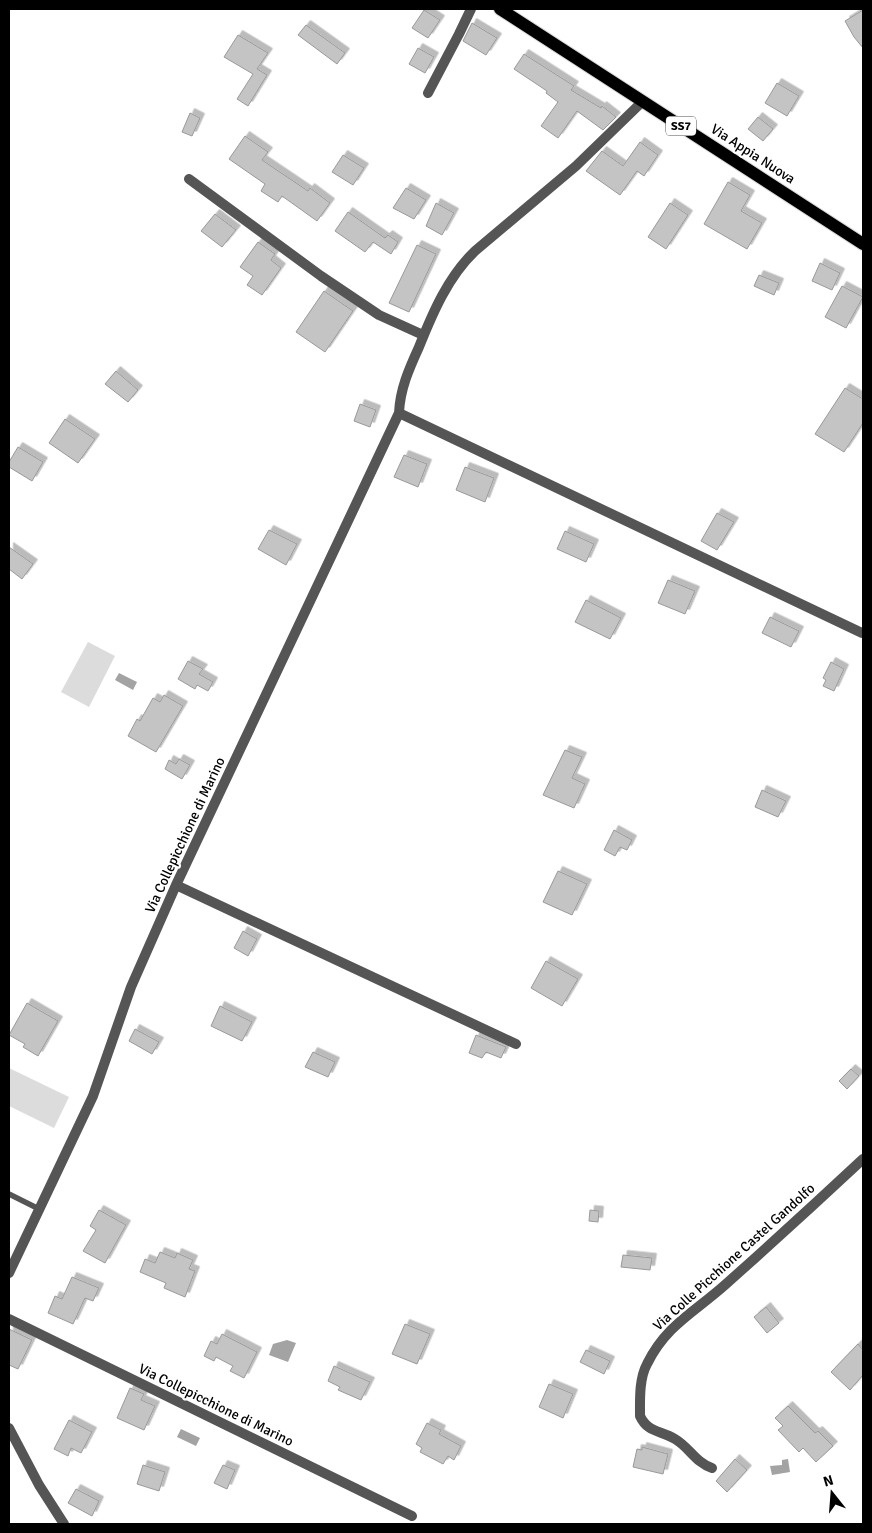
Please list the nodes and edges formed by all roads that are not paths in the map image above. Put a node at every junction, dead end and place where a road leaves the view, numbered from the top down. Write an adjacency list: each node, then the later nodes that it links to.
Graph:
1 (471, 9): 3 (street)
2 (500, 9): 4 (main road, Via Appia Nuova / SS7)
3 (428, 93)
4 (643, 101): 6 (main road, Via Appia Nuova / SS7); 7 (street, Via Collepicchione di Marino)
5 (189, 179): 7 (street)
6 (863, 244)
7 (423, 335): 8 (street, Via Collepicchione di Marino)
8 (399, 413): 9 (street); 10 (street, Via Collepicchione di Marino)
9 (862, 633)
10 (176, 884): 11 (street); 14 (street, Via Collepicchione di Marino)
11 (516, 1044)
12 (863, 1159): 18 (street, Via Colle Picchione Castel Gandolfo)
13 (9, 1194): 14 (lane)
14 (39, 1208): 15 (street, Via Collepicchione di Marino)
15 (9, 1273)
16 (9, 1319): 19 (street, Via Collepicchione di Marino)
17 (9, 1428): 20 (street)
18 (712, 1468)
19 (412, 1516)
20 (64, 1524)

